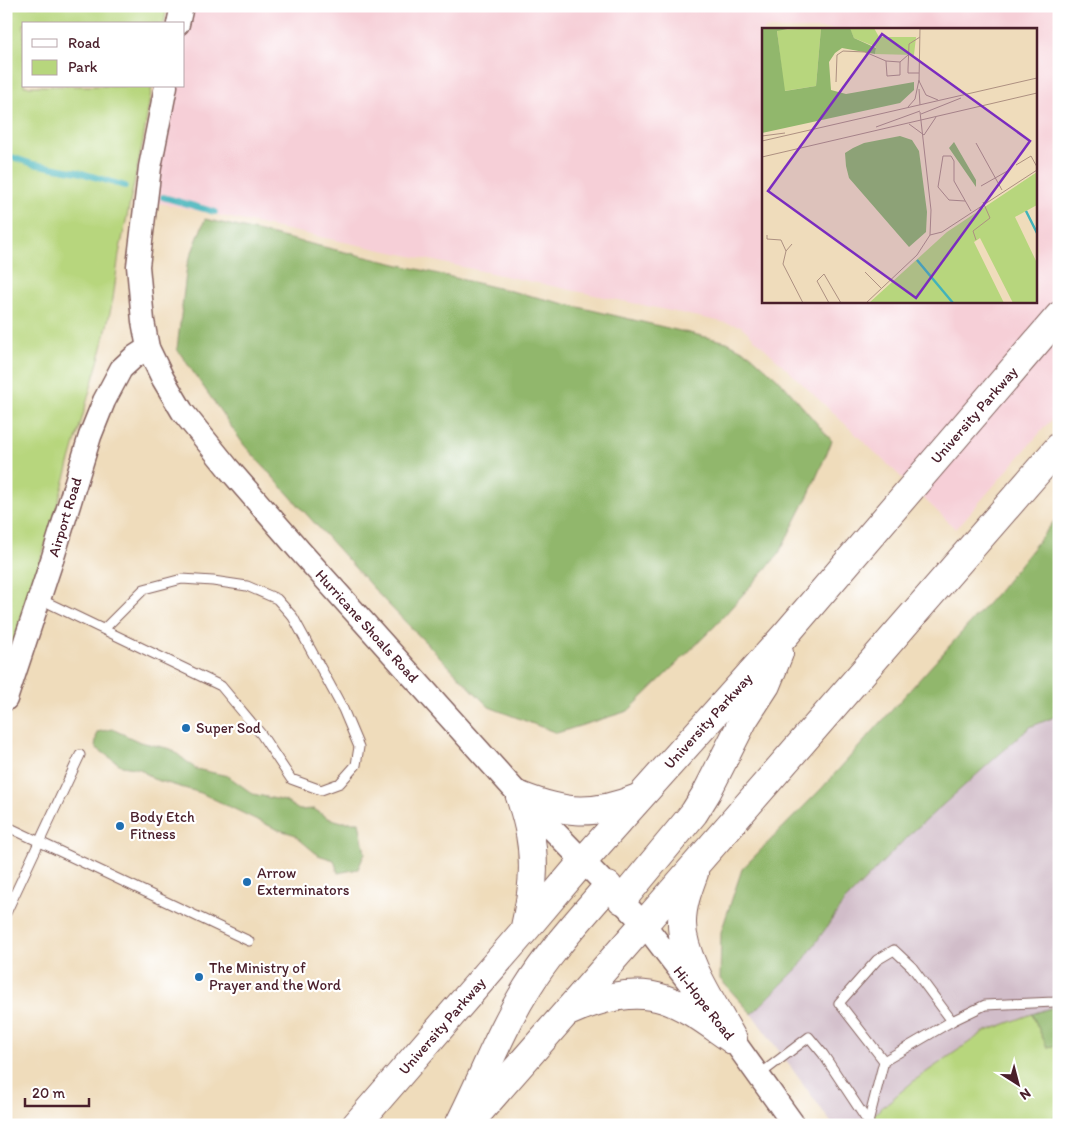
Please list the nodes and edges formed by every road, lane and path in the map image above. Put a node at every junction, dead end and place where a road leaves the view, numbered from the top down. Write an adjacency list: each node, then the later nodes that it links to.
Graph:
1 (182, 6): 2 (street)
2 (178, 22)
3 (166, 88): 5 (street, Hurricane Shoals Road)
4 (1059, 316): 9 (highway, University Parkway)
5 (148, 348): 7 (street, Airport Road); 12 (street, Hurricane Shoals Road)
6 (1059, 447): 17 (highway)
7 (40, 599): 8 (lane); 10 (street, Airport Road)
8 (104, 630): 8 (lane)
9 (787, 633): 13 (highway, University Parkway); 18 (highway)
10 (8, 690)
11 (80, 755): 15 (lane)
12 (520, 796): 13 (highway); 16 (street, Hurricane Shoals Road); 21 (highway)
13 (640, 798): 16 (highway, University Parkway)
14 (6, 826): 15 (lane)
15 (40, 842): 19 (lane); 22 (lane)
16 (584, 860): 18 (street, Hurricane Shoals Road); 21 (highway, University Parkway)
17 (698, 862): 20 (highway); 26 (highway)
18 (615, 893): 20 (street, Hi-Hope Road); 31 (highway)
19 (6, 912)
20 (644, 924): 24 (highway); 26 (street, Hi-Hope Road)
21 (524, 931): 30 (highway, University Parkway)
22 (249, 941)
23 (1059, 1000): 25 (lane)
24 (564, 1014): 26 (highway); 32 (highway)
25 (952, 1021): 27 (lane); 27 (lane)
26 (733, 1040): 28 (street, Hi-Hope Road)
27 (884, 1061): 29 (lane)
28 (758, 1075): 29 (lane); 33 (street, Hi-Hope Road)
29 (869, 1124)
30 (356, 1125)
31 (459, 1125)
32 (468, 1125)
33 (794, 1125)

